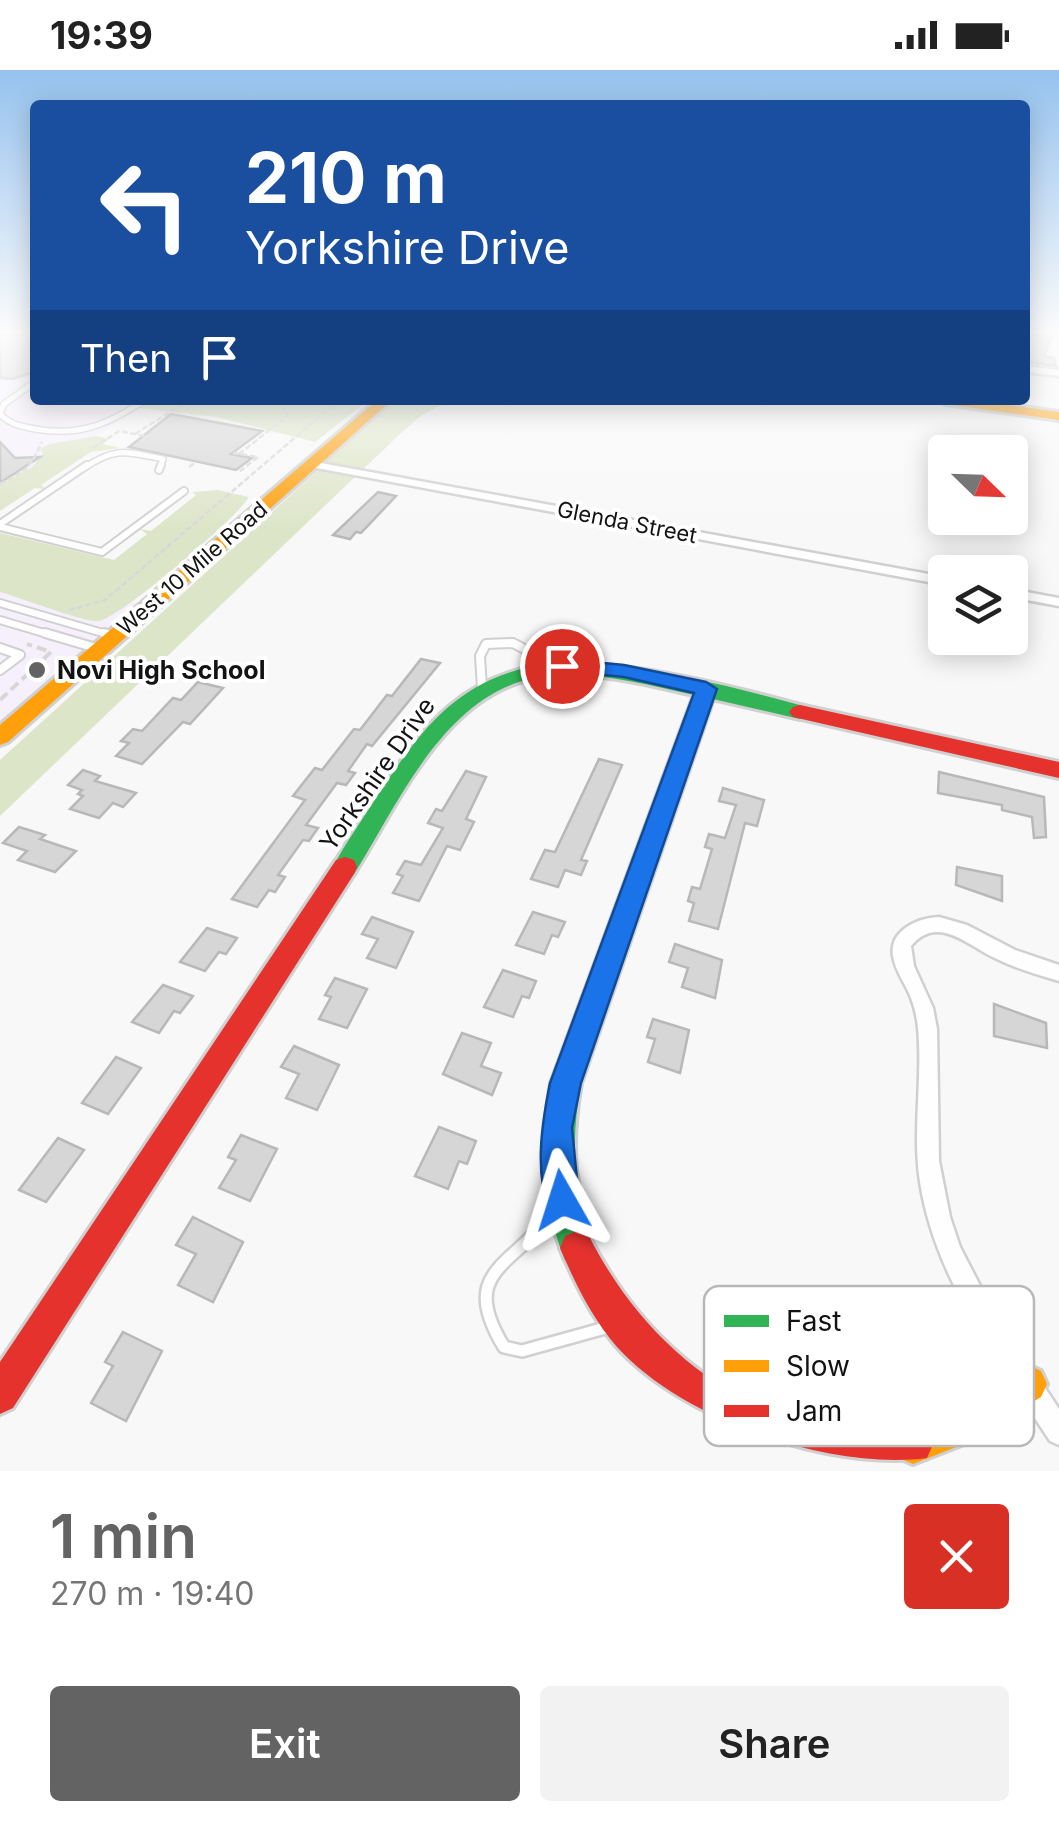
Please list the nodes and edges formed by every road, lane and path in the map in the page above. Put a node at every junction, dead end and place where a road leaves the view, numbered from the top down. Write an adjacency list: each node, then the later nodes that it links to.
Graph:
1 (138, 405): 7 (lane)
2 (183, 405): 10 (path)
3 (282, 405): 9 (path)
4 (333, 405): 27 (path)
5 (378, 405): 16 (street, West 10 Mile Road)
6 (981, 405): 8 (street)
7 (0, 414)
8 (1059, 416)
9 (265, 433): 11 (path); 19 (path)
10 (135, 434): 12 (path); 14 (path)
11 (258, 434)
12 (145, 436)
13 (43, 440): 20 (path)
14 (93, 448)
15 (196, 462): 17 (path)
16 (310, 464): 23 (street, Glenda Street); 30 (street, West 10 Mile Road)
17 (189, 467)
18 (159, 470): 22 (lane)
19 (238, 472)
20 (0, 484)
21 (184, 492): 22 (lane)
22 (0, 526)
23 (928, 577)
24 (1028, 596): 25 (street)
25 (1059, 602)
26 (0, 603): 27 (lane)
27 (55, 619): 30 (lane)
28 (0, 620): 29 (lane)
29 (39, 631): 30 (lane); 36 (path)
30 (107, 643): 37 (street, West 10 Mile Road)
31 (0, 648): 33 (lane)
32 (557, 666): 34 (street, Yorkshire Drive); 34 (lane); 35 (street, Yorkshire Drive)
33 (0, 670)
34 (482, 688): 43 (street, Yorkshire Drive)
35 (706, 689): 38 (street, Yorkshire Drive); 40 (street)
36 (0, 700)
37 (0, 737)
38 (1059, 770)
39 (1059, 972): 41 (street)
40 (562, 1200): 42 (street); 42 (lane)
41 (969, 1286)
42 (620, 1324): 44 (street)
43 (0, 1395)
44 (704, 1399)
45 (1043, 1399): 46 (street)
46 (1059, 1432)
47 (812, 1446): 48 (street)
48 (904, 1446)

